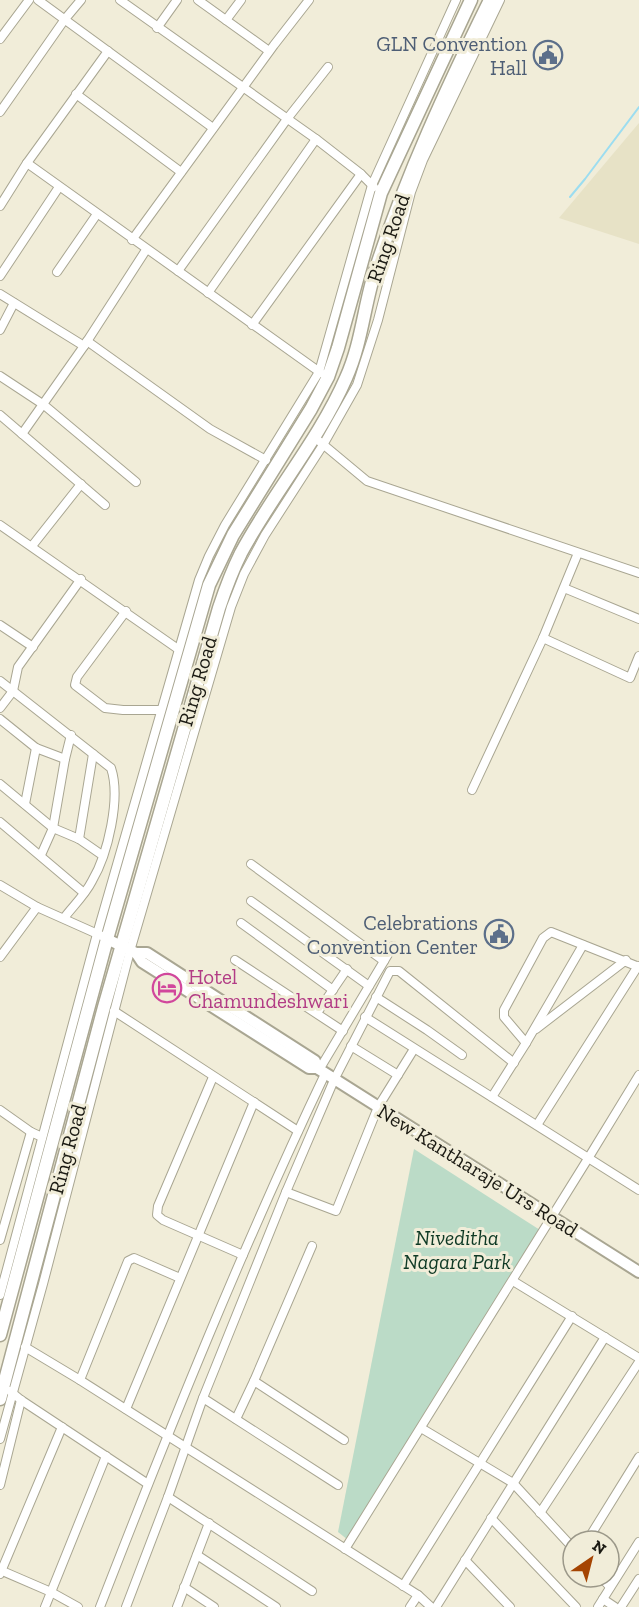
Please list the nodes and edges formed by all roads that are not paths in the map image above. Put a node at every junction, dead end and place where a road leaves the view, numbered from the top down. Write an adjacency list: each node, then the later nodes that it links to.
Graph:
1 (29, 0): 17 (street)
2 (38, 0): 13 (street)
3 (81, 0): 13 (street)
4 (120, 0): 16 (street)
5 (177, 0): 16 (street)
6 (198, 0): 14 (street)
7 (241, 0): 14 (street)
8 (309, 0): 20 (street)
9 (456, 0): 32 (street)
10 (471, 0): 32 (highway, Ring Road)
11 (490, 0): 51 (highway, Ring Road)
12 (500, 0): 51 (street)
13 (65, 20): 19 (street); 24 (street)
14 (226, 20): 20 (street)
15 (0, 24): 17 (street)
16 (157, 28): 22 (street)
17 (7, 29): 18 (street)
18 (0, 39)
19 (108, 51): 23 (street); 26 (street)
20 (269, 51): 22 (street)
21 (328, 67): 25 (street)
22 (242, 88): 25 (street); 26 (street)
23 (76, 94): 28 (street); 29 (street)
24 (0, 111)
25 (287, 119): 27 (street); 37 (street)
26 (213, 128): 29 (street)
27 (316, 139): 30 (street); 40 (street)
28 (27, 163): 31 (street); 33 (street)
29 (182, 172): 35 (street)
30 (361, 174): 32 (street); 43 (street)
31 (59, 187): 34 (street); 39 (street)
32 (376, 189): 47 (highway, Ring Road)
33 (0, 206)
34 (97, 214): 35 (street); 38 (street)
35 (132, 240): 36 (street)
36 (146, 250): 37 (street); 45 (street)
37 (178, 271): 40 (street)
38 (57, 272)
39 (0, 276)
40 (208, 293): 43 (street)
41 (0, 294): 42 (street)
42 (14, 303): 44 (street); 45 (street)
43 (252, 325): 47 (street)
44 (0, 330)
45 (85, 344): 48 (street); 52 (street)
46 (0, 375): 48 (street)
47 (323, 375): 52 (street); 93 (highway, Ring Road)
48 (44, 405): 50 (street); 53 (street)
49 (0, 415): 50 (street)
50 (22, 434): 54 (street)
51 (318, 440): 58 (street); 96 (highway, Ring Road)
52 (266, 460): 67 (street)
53 (136, 482)
54 (81, 484): 55 (street); 57 (street)
55 (105, 505)
56 (0, 525): 57 (street)
57 (32, 546): 60 (street)
58 (578, 553): 59 (street); 61 (street)
59 (639, 573)
60 (81, 579): 62 (street); 66 (street)
61 (564, 588): 63 (street); 65 (street)
62 (126, 611): 67 (street); 72 (street)
63 (639, 619)
64 (0, 625): 66 (street)
65 (543, 638): 68 (street); 79 (street)
66 (33, 647): 70 (street)
67 (178, 649): 72 (street)
68 (639, 656)
69 (0, 681): 70 (street)
70 (13, 691): 71 (street); 74 (street)
71 (0, 708)
72 (161, 710): 93 (street)
73 (0, 719): 75 (street)
74 (71, 735): 76 (street); 77 (street)
75 (36, 748): 77 (street); 80 (street)
76 (93, 754): 83 (street); 85 (street)
77 (65, 759): 82 (street)
78 (0, 784): 80 (street)
79 (472, 790)
80 (25, 804): 82 (street)
81 (0, 822): 84 (street)
82 (53, 828): 83 (street); 84 (street)
83 (79, 839): 85 (street)
84 (42, 855): 88 (street)
85 (102, 855): 88 (street)
86 (251, 864): 100 (street)
87 (0, 885): 90 (street)
88 (84, 893): 91 (street)
89 (251, 901): 102 (street)
90 (37, 907): 91 (street); 97 (street)
91 (64, 918): 93 (street)
92 (242, 923): 104 (street)
93 (102, 937): 96 (main road, New Kantharaje Urs Road); 127 (street); 141 (highway, Ring Road)
94 (584, 945): 99 (street); 110 (street); 111 (street)
95 (393, 946): 100 (street)
96 (129, 950): 106 (street); 116 (main road, New Kantharaje Urs Road); 145 (highway, Ring Road)
97 (0, 957)
98 (235, 960): 107 (street)
99 (626, 960): 101 (street); 110 (street)
100 (384, 961): 103 (street)
101 (638, 966): 124 (street)
102 (347, 969): 103 (street); 104 (street)
103 (369, 986): 109 (street)
104 (333, 990): 107 (street)
105 (376, 997): 108 (street); 114 (street); 115 (street)
106 (114, 1011): 119 (street); 143 (street)
107 (317, 1013): 109 (street)
108 (365, 1017): 112 (street); 113 (street)
109 (342, 1031): 116 (street)
110 (533, 1032): 111 (street)
111 (526, 1043): 115 (street)
112 (351, 1046): 116 (street); 117 (street)
113 (414, 1049): 117 (street); 120 (street)
114 (462, 1055)
115 (514, 1063): 120 (street)
116 (324, 1073): 122 (main road, New Kantharaje Urs Road); 125 (street); 130 (street)
117 (398, 1075): 122 (street)
118 (639, 1075): 128 (street)
119 (213, 1077): 121 (street); 132 (street)
120 (492, 1097): 124 (street)
121 (254, 1102): 125 (street); 132 (street)
122 (378, 1107): 130 (street); 131 (main road, New Kantharaje Urs Road)
123 (0, 1110): 126 (street)
124 (537, 1125): 128 (street)
125 (298, 1131): 135 (street)
126 (31, 1132): 127 (street); 133 (street)
127 (42, 1137): 139 (street)
128 (590, 1157): 129 (street); 131 (street)
129 (639, 1190)
130 (286, 1192): 149 (street)
131 (551, 1217): 136 (main road, New Kantharaje Urs Road); 138 (street)
132 (198, 1235): 135 (street); 137 (street)
133 (0, 1240)
134 (312, 1245): 147 (street)
135 (243, 1255): 155 (street)
136 (639, 1272)
137 (180, 1278): 146 (street); 151 (street)
138 (513, 1281): 140 (street); 154 (street)
139 (0, 1295)
140 (572, 1316): 142 (street); 161 (street)
141 (0, 1335)
142 (605, 1337): 144 (street); 162 (street)
143 (25, 1347): 146 (street); 148 (street)
144 (639, 1360): 167 (street)
145 (3, 1374): 148 (highway, Ring Road)
146 (80, 1380): 151 (street)
147 (254, 1381): 152 (street); 157 (street)
148 (5, 1393): 150 (street); 156 (street)
149 (203, 1398): 152 (street); 158 (street)
150 (21, 1401): 153 (street); 164 (street)
151 (126, 1408): 155 (street)
152 (236, 1419): 165 (street)
153 (62, 1427): 159 (street); 177 (street)
154 (421, 1428): 161 (street); 173 (street)
155 (169, 1436): 158 (street); 163 (street)
156 (0, 1439)
157 (344, 1440)
158 (186, 1448): 166 (street); 173 (street)
159 (106, 1456): 163 (street); 183 (street)
160 (639, 1457): 170 (street)
161 (479, 1462): 162 (street); 179 (street)
162 (513, 1483): 167 (street); 168 (street)
163 (148, 1484): 188 (street)
164 (0, 1485)
165 (338, 1485)
166 (168, 1497): 169 (street); 189 (street)
167 (540, 1513): 171 (street)
168 (491, 1518): 175 (street); 197 (street)
169 (209, 1523): 174 (street); 182 (street)
170 (594, 1529)
171 (561, 1535)
172 (639, 1542): 176 (street)
173 (345, 1549): 179 (street)
174 (196, 1555): 180 (street); 192 (street)
175 (465, 1560): 195 (street); 196 (street)
176 (621, 1570)
177 (0, 1572): 183 (street)
178 (639, 1579): 200 (street)
179 (403, 1586): 184 (street)
180 (184, 1587): 190 (street); 191 (street)
181 (609, 1589): 185 (street)
182 (312, 1591)
183 (51, 1592): 186 (street); 187 (street)
184 (418, 1595): 193 (street); 194 (street)
185 (603, 1599): 198 (street); 199 (street)
186 (45, 1607)
187 (78, 1607)
188 (100, 1607)
189 (126, 1607)
190 (177, 1607)
191 (214, 1607)
192 (276, 1607)
193 (410, 1607)
194 (431, 1607)
195 (436, 1607)
196 (510, 1607)
197 (576, 1607)
198 (598, 1607)
199 (615, 1607)
200 (621, 1607)

